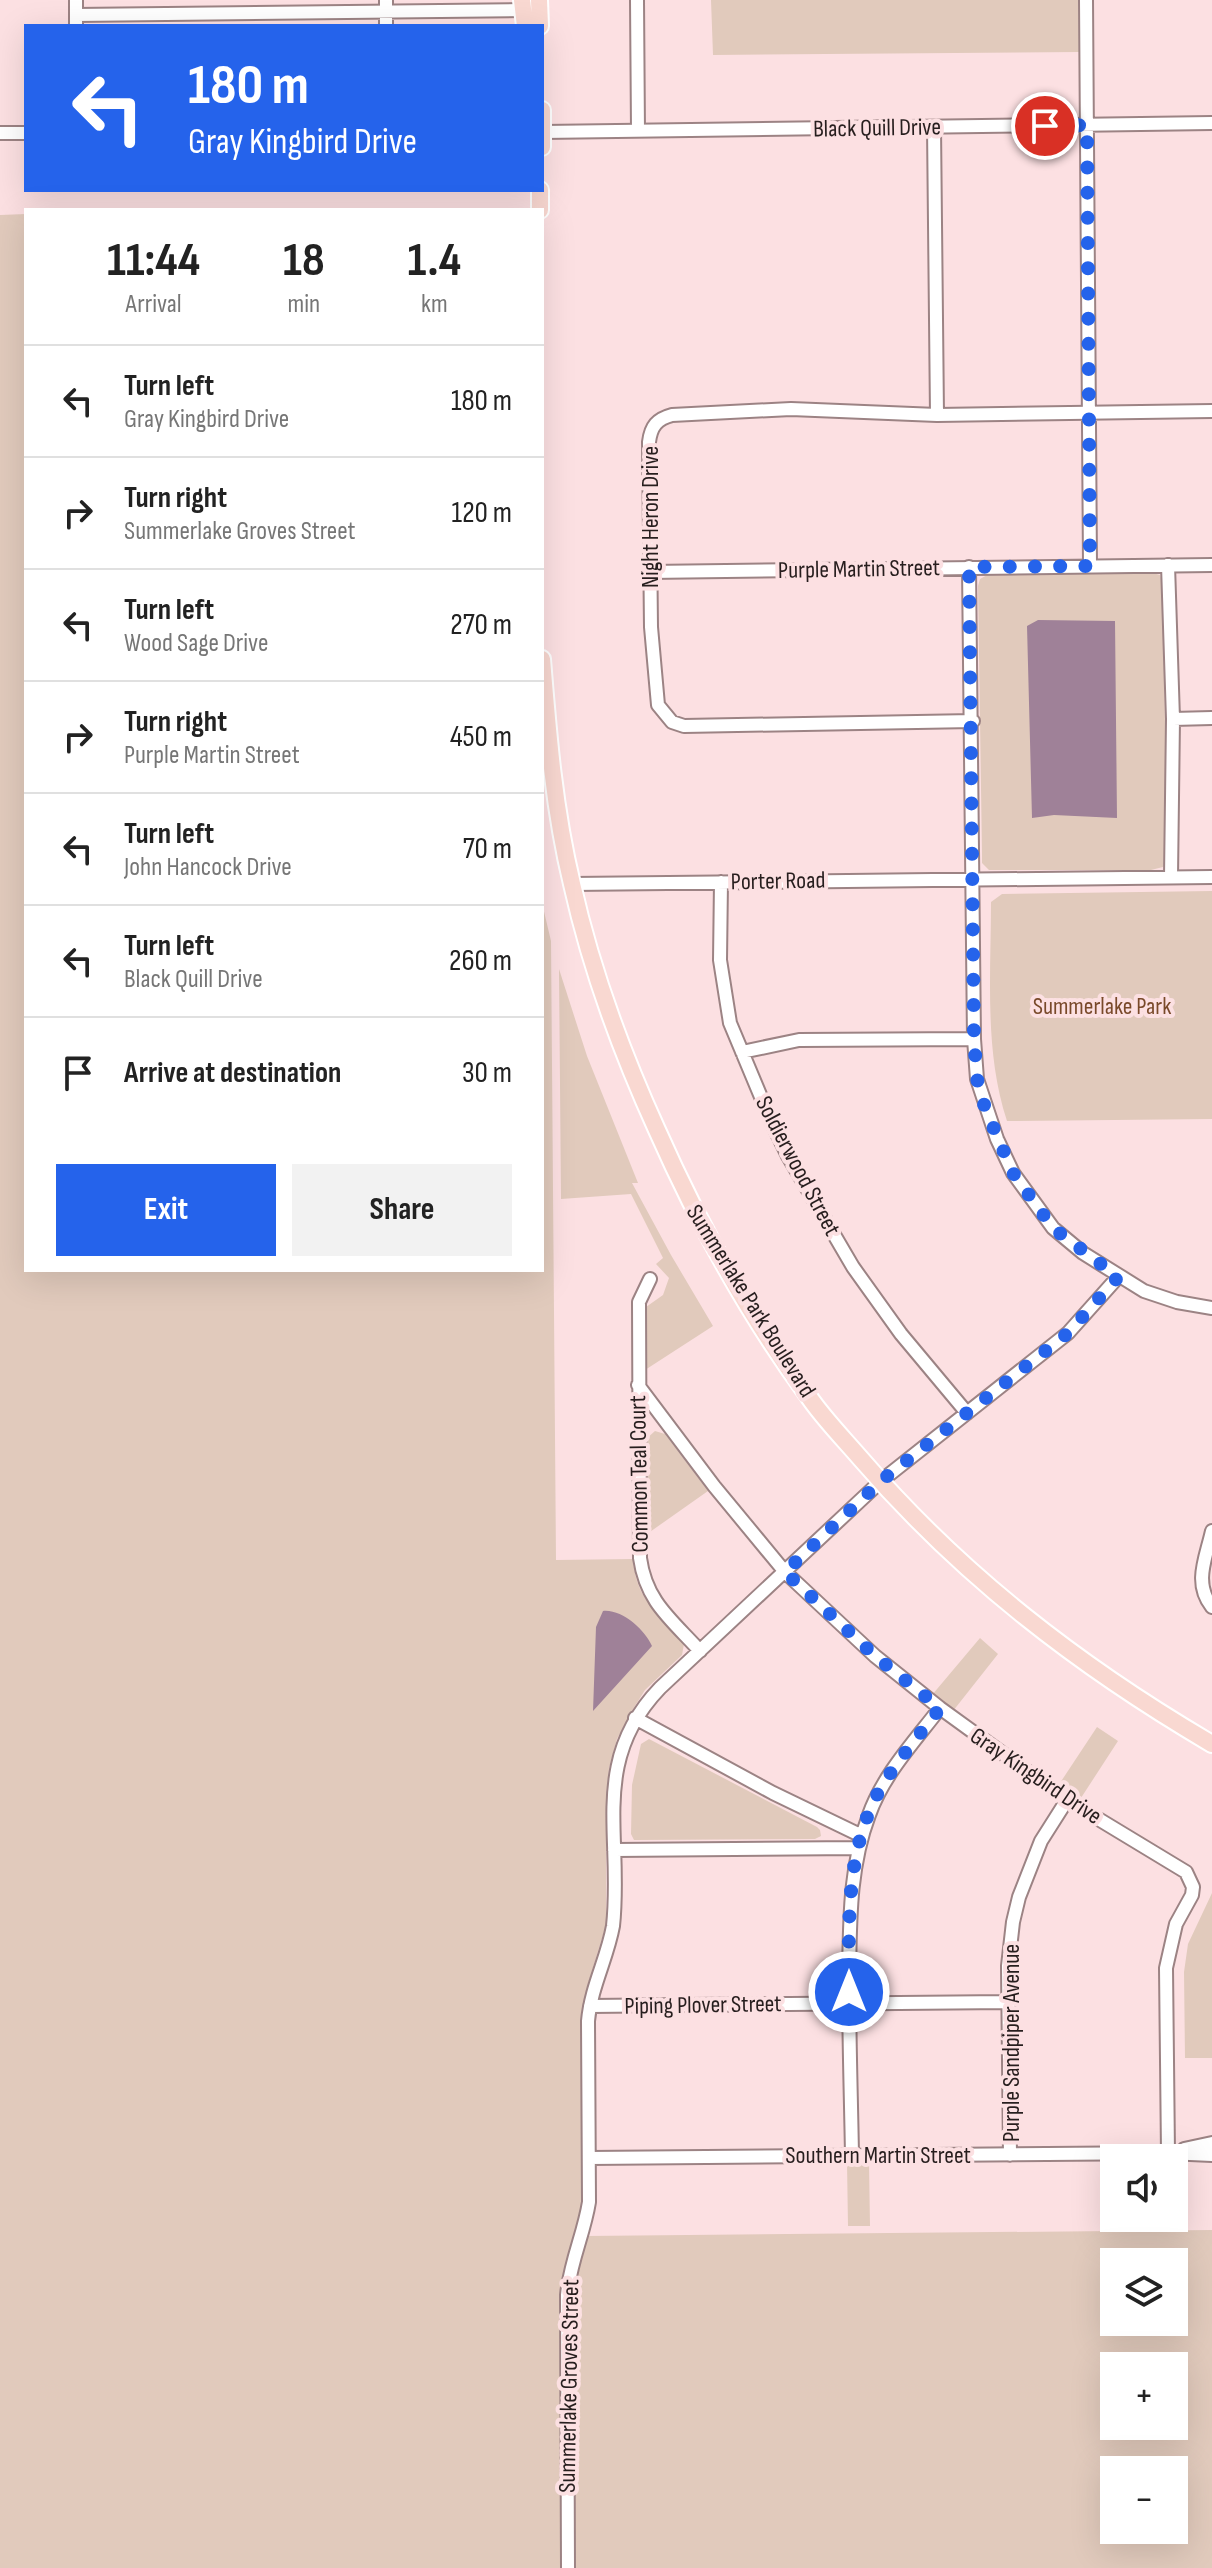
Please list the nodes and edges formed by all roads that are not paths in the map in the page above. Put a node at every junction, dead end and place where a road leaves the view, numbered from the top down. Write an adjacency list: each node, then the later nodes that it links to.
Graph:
1 (76, 0): 8 (street)
2 (539, 0): 9 (main road)
3 (637, 0): 13 (street)
4 (1086, 0): 11 (street)
5 (231, 7): 7 (street); 8 (street)
6 (523, 12): 7 (street)
7 (386, 13)
8 (76, 21)
9 (540, 24)
10 (1212, 123): 11 (street, Black Quill Drive)
11 (1087, 125): 12 (street, Black Quill Drive); 18 (street)
12 (934, 127): 13 (street, Black Quill Drive); 19 (street)
13 (638, 131): 14 (street, Black Quill Drive)
14 (544, 132)
15 (0, 133): 16 (street)
16 (24, 133)
17 (1212, 411): 18 (street, Night Heron Drive)
18 (1090, 412): 19 (street, Night Heron Drive); 22 (street)
19 (937, 415): 24 (street, Night Heron Drive)
20 (1168, 565): 21 (street, Purple Martin Street); 22 (street, Purple Martin Street); 27 (street)
21 (1212, 565)
22 (1090, 566): 23 (street, Purple Martin Street)
23 (969, 567): 24 (street, Purple Martin Street); 28 (street)
24 (649, 572): 28 (street, Night Heron Drive)
25 (544, 685): 33 (main road)
26 (1212, 718): 27 (street)
27 (1173, 719): 29 (street)
28 (973, 721): 31 (street)
29 (1171, 877): 30 (street, Porter Road); 31 (street, Porter Road)
30 (1212, 877)
31 (974, 878): 32 (street, Porter Road); 34 (street)
32 (721, 882): 33 (street, Porter Road); 35 (street, Soldierwood Street)
33 (572, 884): 41 (main road, Summerlake Park Boulevard)
34 (974, 1039): 35 (street); 36 (street)
35 (742, 1052): 40 (street, Soldierwood Street)
36 (1118, 1277): 38 (street); 40 (street, Summerlake Groves Street)
37 (650, 1279): 39 (street, Common Teal Court)
38 (1212, 1308)
39 (638, 1385): 43 (street, Gray Kingbird Drive); 45 (street, Common Teal Court)
40 (967, 1413): 41 (street, Summerlake Groves Street)
41 (881, 1481): 43 (street, Summerlake Groves Street); 48 (main road, Summerlake Park Boulevard)
42 (1212, 1531): 44 (street)
43 (785, 1572): 45 (street, Summerlake Groves Street); 46 (street, Gray Kingbird Drive)
44 (1212, 1607)
45 (700, 1651): 47 (street, Summerlake Groves Street)
46 (940, 1708): 49 (street, Gray Kingbird Drive); 50 (street)
47 (635, 1718): 50 (street); 51 (street, Summerlake Groves Street)
48 (1212, 1744)
49 (1067, 1800): 52 (street, Purple Sandpiper Avenue); 56 (street, Gray Kingbird Drive)
50 (860, 1842): 51 (street); 53 (street)
51 (614, 1850): 54 (street, Summerlake Groves Street)
52 (1008, 2002): 53 (street, Piping Plover Street); 61 (street, Purple Sandpiper Avenue)
53 (849, 2003): 54 (street, Piping Plover Street); 60 (street)
54 (590, 2006): 63 (street, Summerlake Groves Street)
55 (1212, 2143): 57 (street, Southern Martin Street)
56 (1168, 2144)
57 (1188, 2148)
58 (1100, 2154): 61 (street, Southern Martin Street)
59 (1188, 2154): 62 (street, Southern Martin Street)
60 (852, 2155): 61 (street, Southern Martin Street); 63 (street, Southern Martin Street)
61 (1010, 2155)
62 (1212, 2155)
63 (589, 2158): 64 (street, Summerlake Groves Street)
64 (568, 2568)

